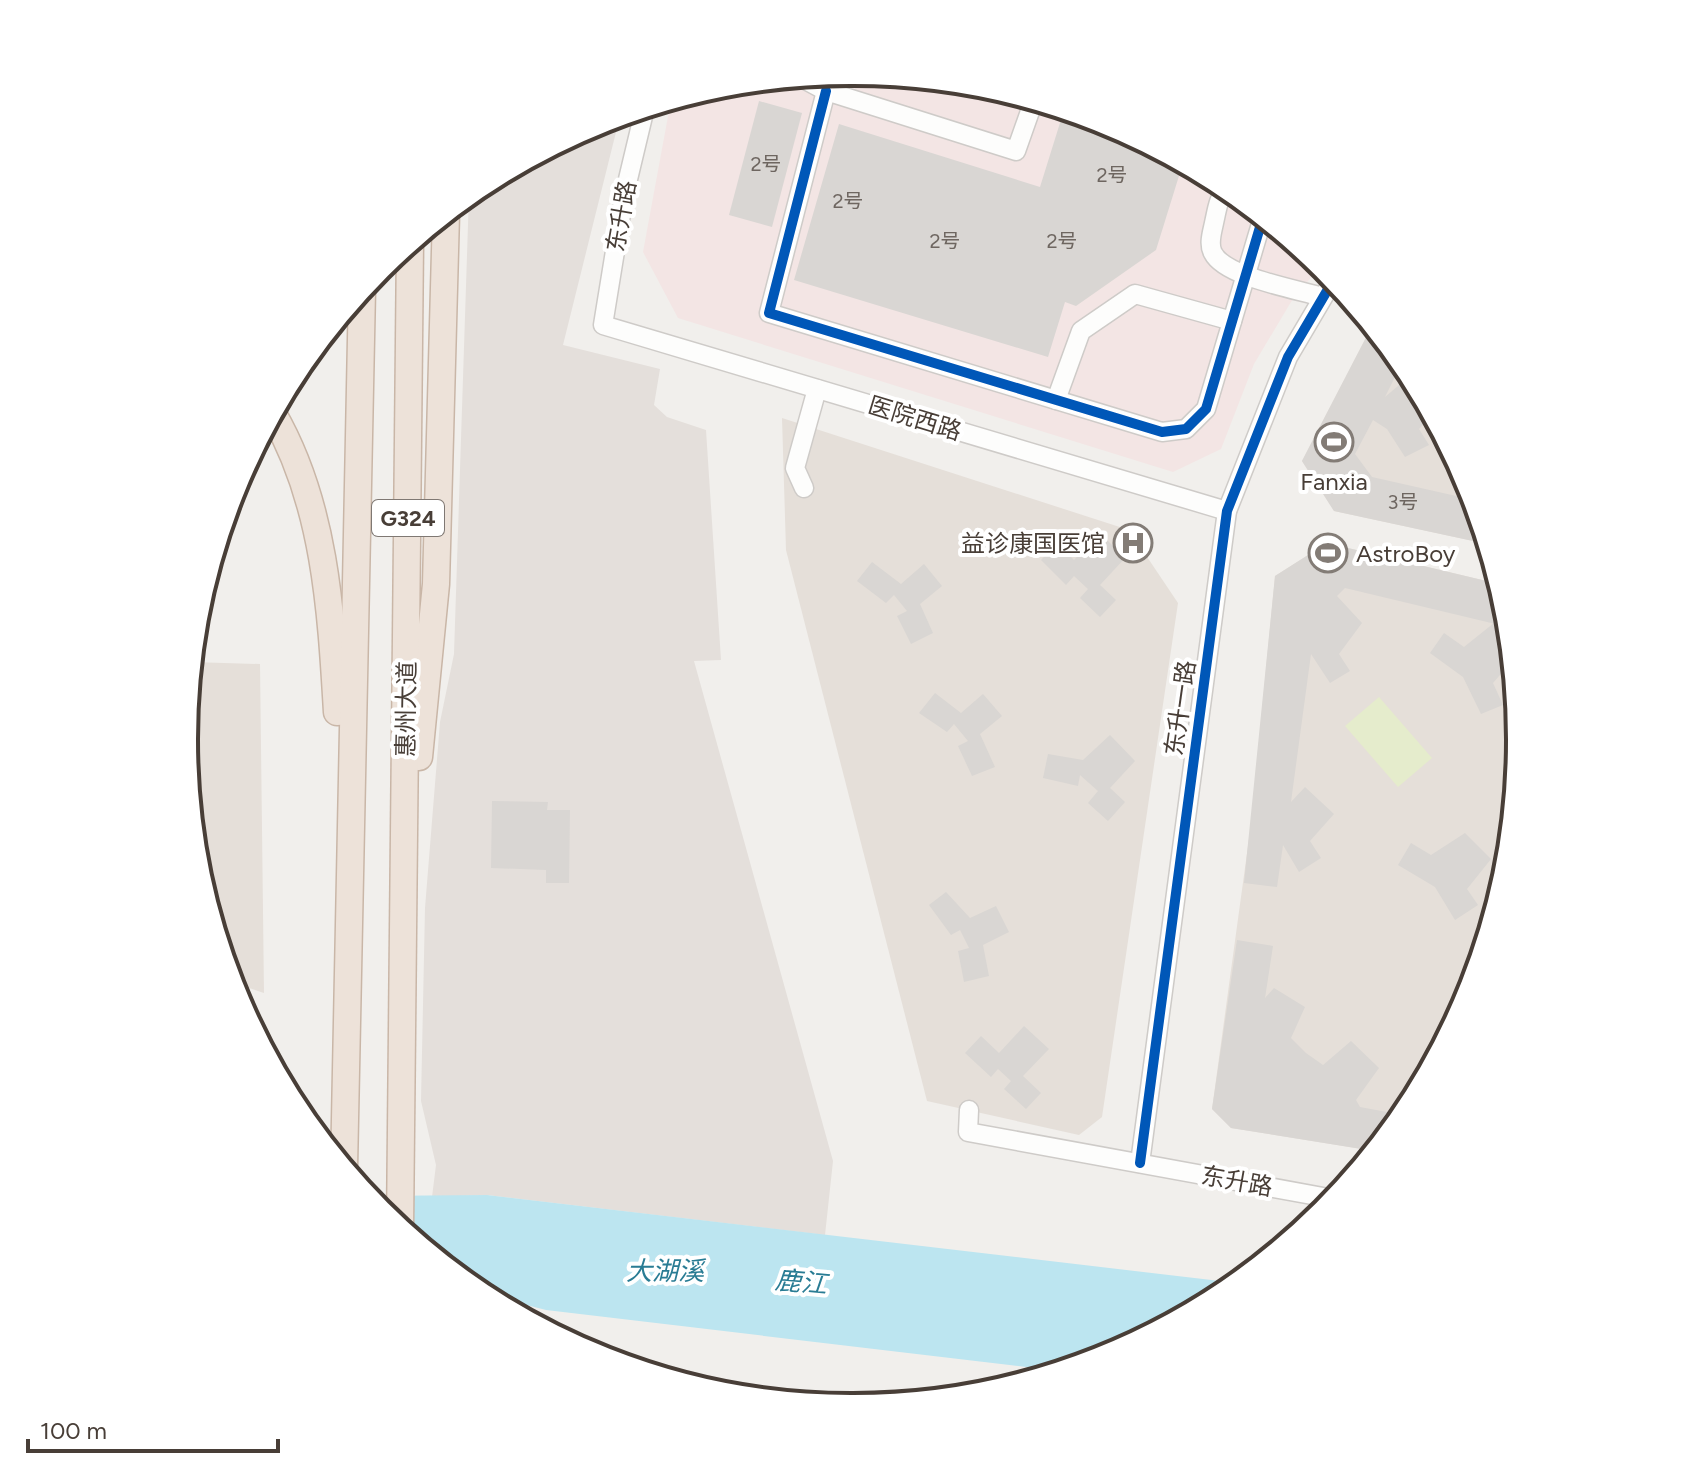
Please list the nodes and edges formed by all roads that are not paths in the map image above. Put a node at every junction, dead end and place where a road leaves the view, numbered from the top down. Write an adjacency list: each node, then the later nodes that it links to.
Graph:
1 (818, 87): 2 (street)
2 (826, 91): 3 (street); 16 (street)
3 (1030, 111)
4 (642, 121): 14 (street, 东升路)
5 (1220, 199): 9 (street)
6 (446, 228): 20 (highway)
7 (1260, 229): 9 (street)
8 (410, 258): 20 (highway, 惠州大道 / G324)
9 (1246, 275): 11 (street); 13 (street)
10 (1326, 291): 11 (street, 东升一路)
11 (1322, 297): 19 (street, 东升一路)
12 (362, 308): 21 (highway, G324)
13 (1232, 321): 16 (street); 16 (street)
14 (603, 325): 15 (street, 医院西路)
15 (817, 389): 18 (street); 19 (street, 医院西路)
16 (1056, 400)
17 (279, 426): 21 (highway)
18 (804, 488)
19 (1227, 511): 24 (street, 东升一路)
20 (405, 794): 26 (highway, 惠州大道 / G324)
21 (351, 807): 23 (highway, G324)
22 (969, 1110): 24 (street, 东升路)
23 (344, 1150)
24 (1140, 1163): 25 (street, 东升路)
25 (1319, 1196)
26 (400, 1211)

